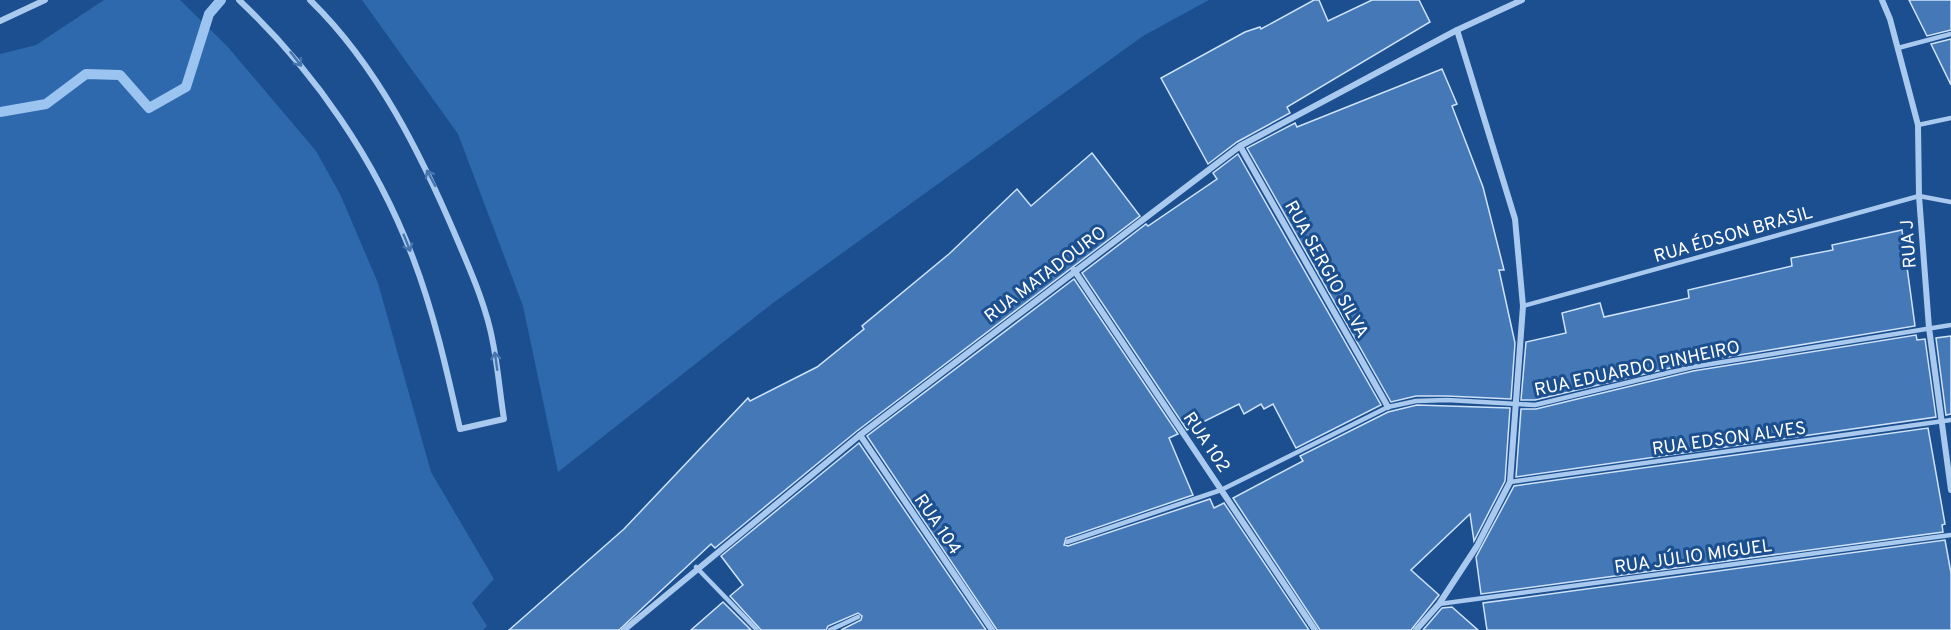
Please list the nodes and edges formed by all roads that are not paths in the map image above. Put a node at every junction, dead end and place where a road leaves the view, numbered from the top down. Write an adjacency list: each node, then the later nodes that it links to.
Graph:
1 (45, 0): 6 (street)
2 (239, 0): 3 (street, one-way to 3)
3 (310, 0)
4 (1522, 0): 7 (street, RUA MATADOURO)
5 (1882, 0): 9 (street, RUA J)
6 (0, 21)
7 (1457, 30): 12 (street, RUA MATADOURO); 16 (street)
8 (1951, 34): 9 (lane)
9 (1898, 48): 11 (street, RUA J)
10 (1951, 118): 11 (lane)
11 (1918, 125): 13 (street, RUA J)
12 (1240, 146): 15 (street, RUA MATADOURO); 20 (street, RUA SERGIO SILVA)
13 (1919, 196): 14 (lane, RUA ÉDSON BRASIL); 16 (lane, RUA ÉDSON BRASIL); 18 (street, RUA J)
14 (1951, 202)
15 (1074, 270): 23 (street, RUA MATADOURO); 25 (street, RUA 102)
16 (1523, 306): 19 (street)
17 (1951, 325): 18 (lane, RUA EDUARDO PINHEIRO)
18 (1929, 328): 19 (lane, RUA EDUARDO PINHEIRO); 22 (street, RUA J)
19 (1516, 404): 20 (lane, RUA EDUARDO PINHEIRO); 24 (street)
20 (1388, 407): 25 (lane, RUA EDUARDO PINHEIRO)
21 (1951, 420): 22 (lane, RUA EDSON ALVES)
22 (1943, 421): 24 (lane, RUA EDSON ALVES); 26 (street, RUA J)
23 (860, 435): 29 (street, RUA MATADOURO); 35 (street, RUA 104)
24 (1510, 482): 30 (street)
25 (1221, 490): 28 (lane, RUA EDUARDO PINHEIRO); 36 (street, RUA 102)
26 (1951, 490)
27 (1951, 535): 30 (lane, RUA JÚLIO MIGUEL)
28 (1067, 542)
29 (696, 567): 32 (street, RUA MATADOURO); 33 (lane)
30 (1439, 604): 37 (street)
31 (858, 617): 34 (lane)
32 (624, 630)
33 (757, 630)
34 (830, 630)
35 (992, 630)
36 (1315, 630)
37 (1416, 630)

